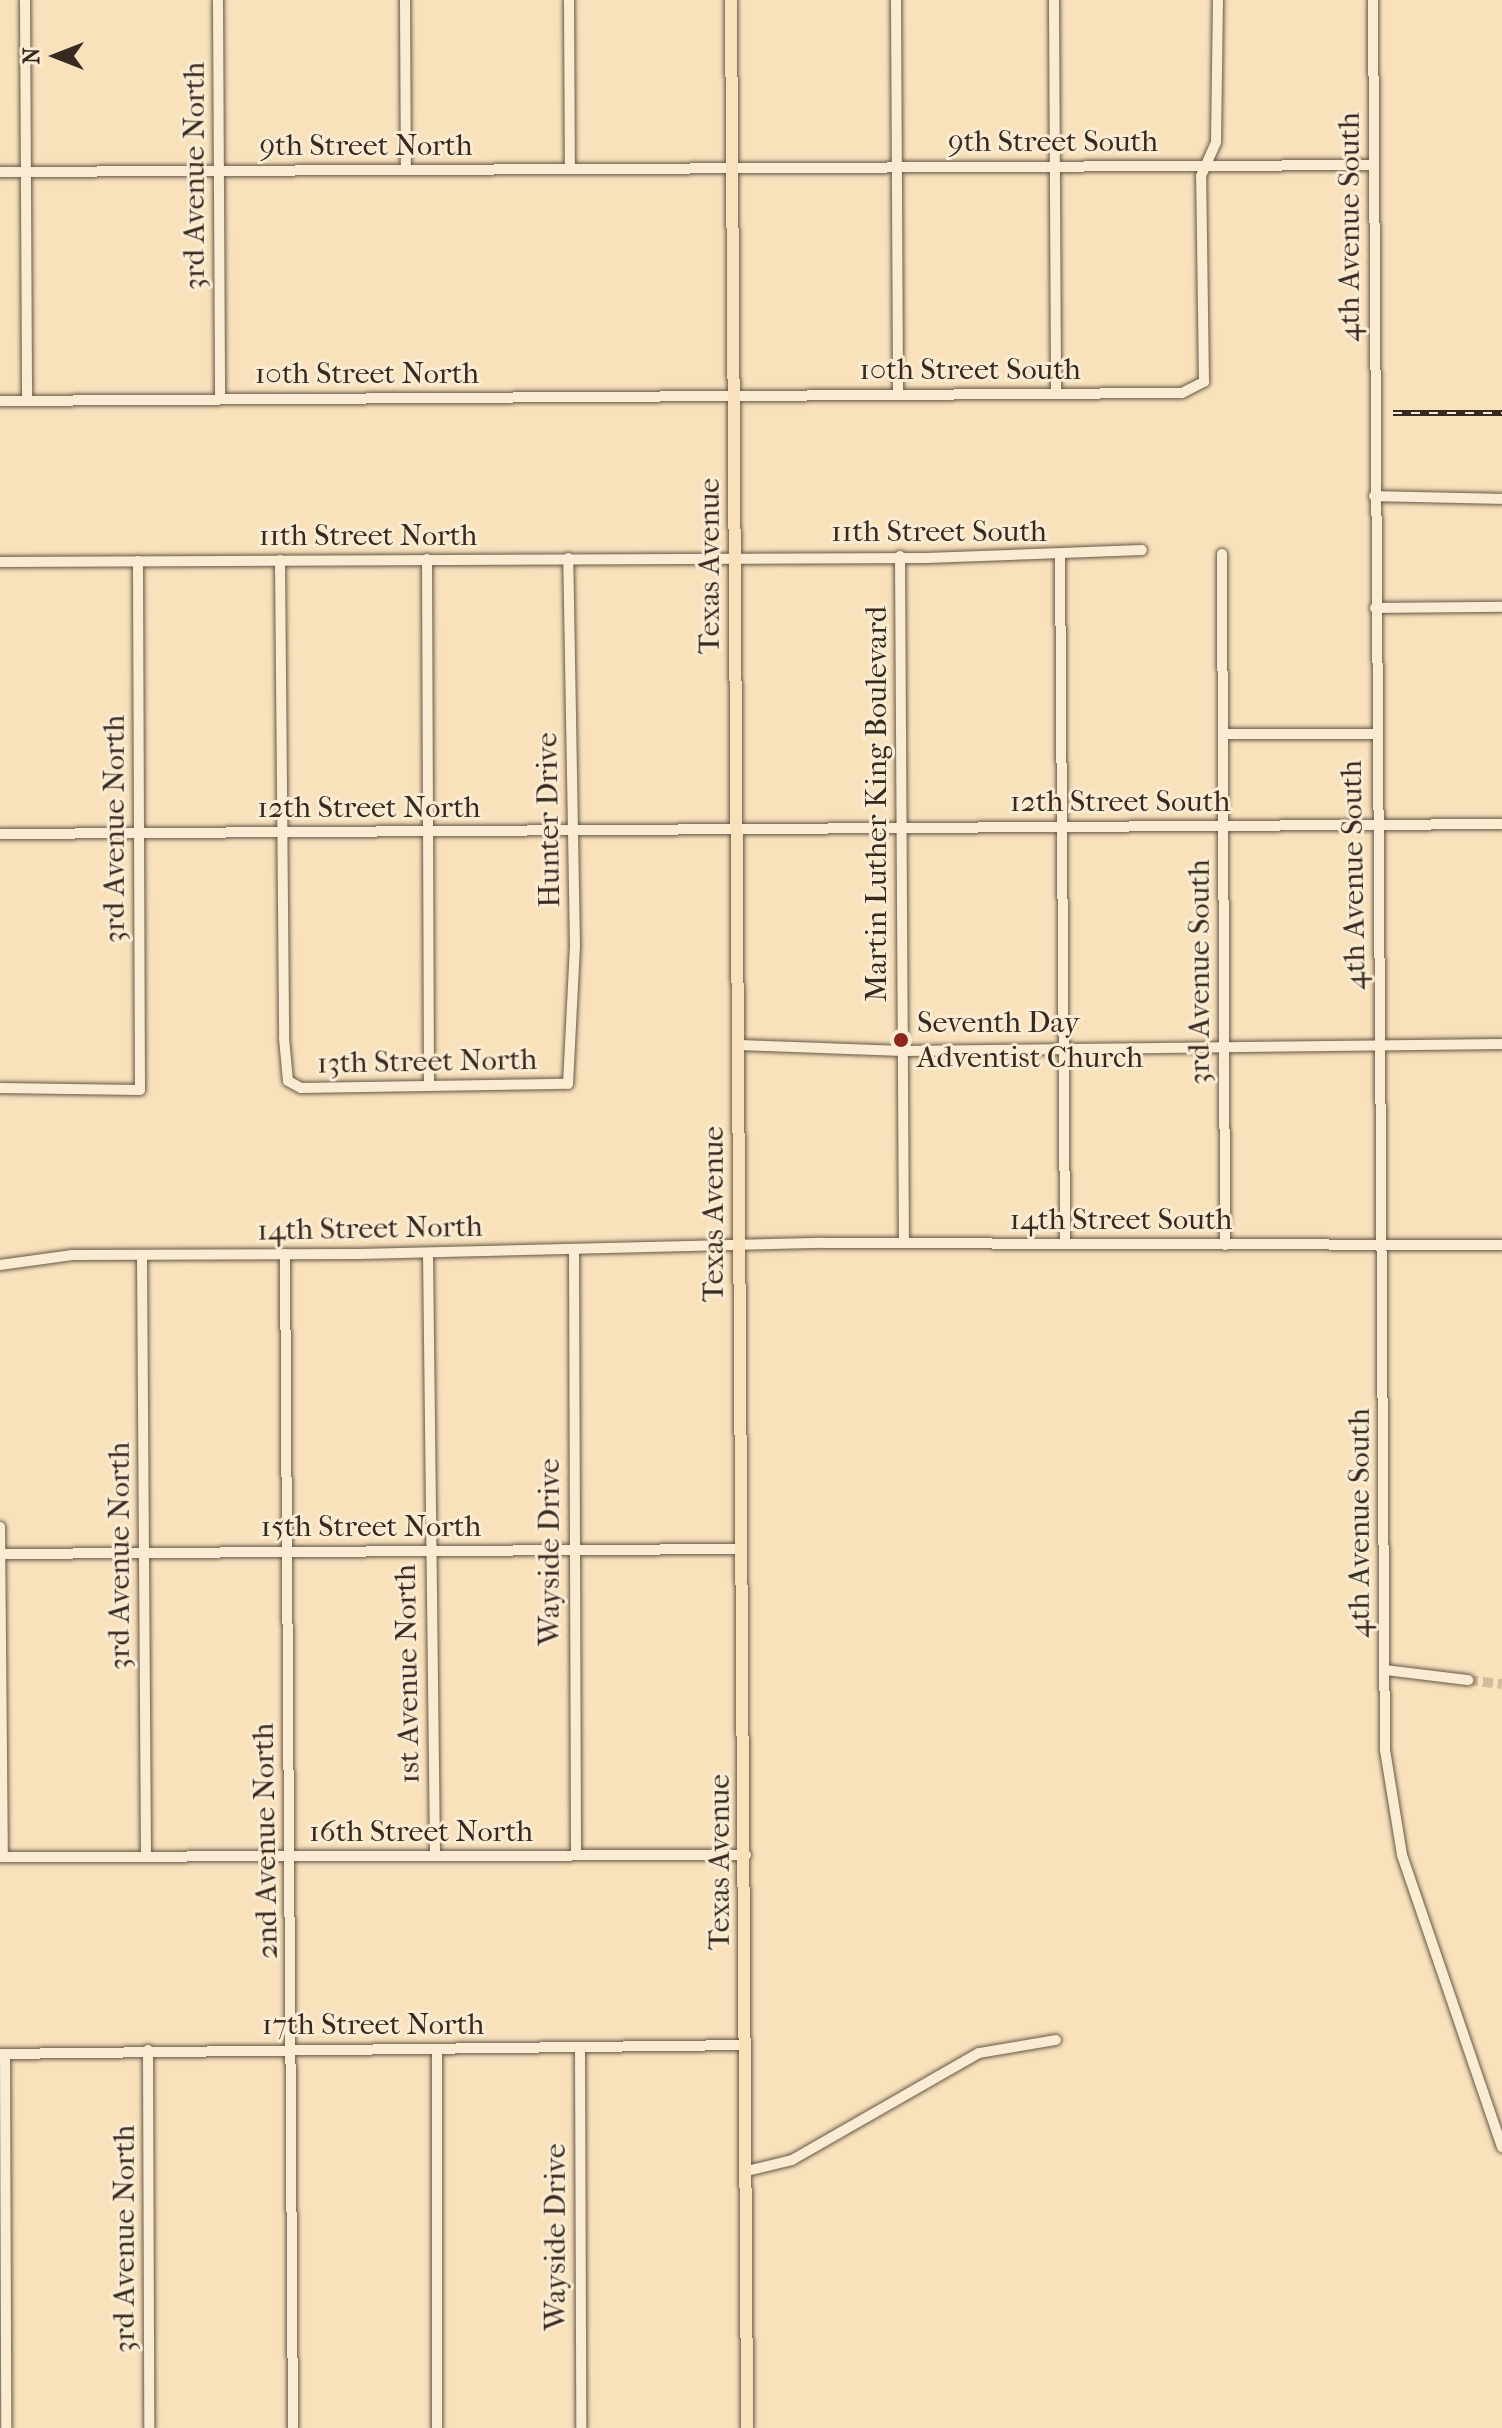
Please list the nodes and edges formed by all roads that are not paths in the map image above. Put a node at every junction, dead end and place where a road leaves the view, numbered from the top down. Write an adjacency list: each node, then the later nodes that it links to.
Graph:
1 (25, 0): 19 (street)
2 (218, 0): 17 (street, 3rd Avenue North)
3 (405, 0): 16 (street)
4 (569, 0): 15 (street)
5 (731, 0): 14 (main road, Texas Avenue)
6 (896, 0): 13 (street)
7 (1054, 0): 12 (street)
8 (1218, 0): 10 (street)
9 (1373, 0): 11 (street, 4th Avenue South)
10 (1206, 165): 11 (street, 9th Street South); 12 (street, 9th Street South); 20 (street, 10th Street South)
11 (1373, 165): 26 (street, 4th Avenue South)
12 (1055, 166): 13 (street, 9th Street South); 20 (street)
13 (896, 167): 14 (street, 9th Street South); 21 (street)
14 (732, 168): 15 (street, 9th Street North); 22 (main road, Texas Avenue)
15 (570, 169): 16 (street, 9th Street North)
16 (406, 170): 17 (street, 9th Street North)
17 (218, 171): 19 (street, 9th Street North); 23 (street, 3rd Avenue North)
18 (0, 172): 19 (street, 9th Street North)
19 (26, 172): 25 (street)
20 (1056, 394): 21 (street, 10th Street South)
21 (898, 395): 22 (street, 10th Street South)
22 (734, 396): 23 (street, 10th Street North); 32 (main road, Texas Avenue)
23 (220, 399): 25 (street, 10th Street North)
24 (0, 401): 25 (street, 10th Street North)
25 (27, 401)
26 (1374, 496): 27 (street); 39 (street, 4th Avenue South)
27 (1502, 499)
28 (1142, 550): 31 (street, 11th Street South)
29 (1222, 554): 40 (street, 3rd Avenue South)
30 (900, 556): 31 (street, 11th Street South); 32 (street, 11th Street South); 46 (street, Martin Luther King Boulevard)
31 (1060, 556): 45 (street)
32 (735, 557): 33 (street, 11th Street North); 47 (main road, Texas Avenue)
33 (568, 558): 34 (street, 11th Street North); 48 (street, Hunter Drive)
34 (427, 559): 35 (street, 11th Street North); 49 (street)
35 (280, 560): 36 (street, 11th Street North); 50 (street)
36 (138, 561): 37 (street, 11th Street North); 51 (street, 3rd Avenue North)
37 (0, 562)
38 (1502, 607): 39 (street)
39 (1375, 608): 41 (street, 4th Avenue South)
40 (1224, 734): 41 (street); 43 (street, 3rd Avenue South)
41 (1376, 734): 44 (street, 4th Avenue South)
42 (1502, 824): 44 (street, 12th Street South)
43 (1223, 825): 44 (street, 12th Street South); 45 (street, 12th Street South); 56 (street, 3rd Avenue South)
44 (1377, 825): 55 (street, 4th Avenue South)
45 (1062, 827): 46 (street, 12th Street South); 57 (street)
46 (901, 828): 47 (street, 12th Street South); 58 (street, Martin Luther King Boulevard)
47 (738, 829): 48 (street, 12th Street North); 54 (main road, Texas Avenue)
48 (573, 830): 49 (street, 12th Street North); 59 (street, Hunter Drive)
49 (428, 831): 50 (street, 12th Street North); 60 (street)
50 (283, 832): 51 (street, 12th Street North); 60 (street, 13th Street North)
51 (139, 833): 52 (street, 12th Street North); 61 (street, 3rd Avenue North)
52 (0, 834)
53 (1502, 1044): 55 (street)
54 (739, 1045): 58 (street); 66 (main road, Texas Avenue)
55 (1380, 1046): 56 (street); 67 (street, 4th Avenue South)
56 (1224, 1047): 57 (street); 64 (street, 3rd Avenue South)
57 (1063, 1049): 58 (street); 63 (street)
58 (903, 1051): 62 (street, Martin Luther King Boulevard)
59 (568, 1081): 60 (street, 13th Street North)
60 (429, 1086)
61 (0, 1088)
62 (904, 1243): 63 (street, 14th Street South); 66 (street, 14th Street South)
63 (1065, 1244): 64 (street, 14th Street South)
64 (1225, 1245): 67 (street, 14th Street South)
65 (1502, 1245): 67 (street, 14th Street South)
66 (740, 1246): 68 (street, 14th Street North); 74 (main road, Texas Avenue)
67 (1383, 1246): 80 (street, 4th Avenue South)
68 (574, 1249): 69 (street, 14th Street North); 75 (street, Wayside Drive)
69 (428, 1253): 70 (street, 14th Street North); 76 (street, 1st Avenue North)
70 (285, 1254): 71 (street, 14th Street North); 77 (street, 2nd Avenue North)
71 (142, 1255): 72 (street, 14th Street North); 78 (street, 3rd Avenue North)
72 (0, 1265)
73 (0, 1527): 79 (street)
74 (742, 1549): 75 (street, 15th Street North); 83 (main road, Texas Avenue)
75 (574, 1550): 76 (street, 15th Street North); 82 (street, Wayside Drive)
76 (431, 1551): 77 (street, 15th Street North); 86 (street, 1st Avenue North)
77 (287, 1552): 78 (street, 15th Street North); 85 (street, 2nd Avenue North)
78 (144, 1553): 79 (street, 15th Street North); 84 (street, 3rd Avenue North)
79 (0, 1554): 87 (street)
80 (1385, 1670): 81 (street); 95 (street, 4th Avenue South)
81 (1468, 1680)
82 (576, 1855): 83 (street, 16th Street North); 86 (street, 16th Street North)
83 (746, 1855): 89 (main road, Texas Avenue)
84 (146, 1856): 85 (street, 16th Street North); 87 (street, 16th Street North)
85 (290, 1856): 86 (street, 16th Street North); 91 (street, 2nd Avenue North)
86 (435, 1856)
87 (1, 1857)
88 (1056, 2040): 96 (street)
89 (746, 2045): 90 (street, 17th Street North); 96 (main road, Texas Avenue)
90 (580, 2047): 92 (street, 17th Street North); 101 (street, Wayside Drive)
91 (292, 2049): 92 (street, 17th Street North); 93 (street, 17th Street North); 99 (street, 2nd Avenue North)
92 (437, 2049): 100 (street)
93 (148, 2050): 94 (street, 17th Street North); 98 (street, 3rd Avenue North)
94 (2, 2054): 97 (street)
95 (1502, 2147)
96 (747, 2171): 102 (main road, Texas Avenue)
97 (6, 2428)
98 (149, 2428)
99 (293, 2428)
100 (437, 2428)
101 (581, 2428)
102 (747, 2428)

